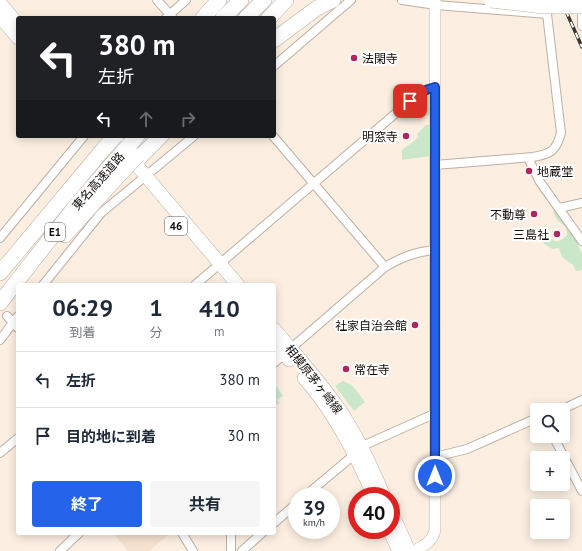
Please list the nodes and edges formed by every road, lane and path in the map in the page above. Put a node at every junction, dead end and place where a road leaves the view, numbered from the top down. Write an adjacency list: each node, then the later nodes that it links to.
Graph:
1 (157, 0): 15 (street)
2 (186, 0): 16 (street)
3 (219, 0): 17 (highway)
4 (241, 0): 18 (highway)
5 (264, 0): 19 (highway)
6 (286, 0): 20 (highway)
7 (333, 0): 25 (highway)
8 (351, 0): 26 (street)
9 (402, 0): 12 (street)
10 (491, 0): 13 (highway, bridge)
11 (0, 2): 22 (main road)
12 (435, 2): 27 (street); 36 (street)
13 (582, 6)
14 (0, 16): 24 (main road)
15 (168, 16)
16 (170, 16)
17 (205, 16)
18 (226, 16)
19 (248, 16)
20 (270, 16)
21 (582, 16): 23 (street)
22 (16, 22)
23 (582, 26)
24 (16, 36)
25 (276, 38)
26 (276, 64)
27 (435, 87): 37 (street); 40 (street)
28 (108, 138): 34 (highway, 東名高速道路 / E1, bridge)
29 (113, 138): 39 (main road, 46)
30 (153, 138): 35 (highway)
31 (157, 138): 35 (highway)
32 (192, 138): 39 (street)
33 (274, 138): 40 (street)
34 (97, 141): 39 (main road, 46); 43 (street); 48 (highway, 東名高速道路 / E1)
35 (135, 149): 38 (highway, 東名高速道路 / E1, bridge)
36 (528, 158): 37 (street); 42 (street)
37 (435, 165): 45 (street)
38 (116, 170): 49 (highway, 東名高速道路 / E1); 50 (highway)
39 (143, 180): 46 (main road, 46); 51 (street)
40 (314, 184): 46 (street); 47 (street)
41 (582, 203): 42 (street)
42 (559, 208): 44 (street)
43 (0, 238)
44 (582, 241)
45 (434, 250): 47 (street); 65 (street)
46 (216, 267): 52 (street); 53 (main road, 46); 54 (main road, 46)
47 (385, 267): 62 (street)
48 (0, 273)
49 (21, 283)
50 (26, 283)
51 (45, 283)
52 (197, 283)
53 (225, 283)
54 (236, 283)
55 (16, 291): 57 (highway, 東名高速道路 / E1)
56 (16, 294): 57 (highway)
57 (2, 311): 58 (street)
58 (16, 322): 60 (street)
59 (276, 335): 62 (main road, 相模原茅ヶ崎線)
60 (0, 340)
61 (276, 346): 62 (main road, 相模原茅ヶ崎線)
62 (283, 355): 69 (main road, 相模原茅ヶ崎線)
63 (582, 400): 64 (street)
64 (570, 406)
65 (434, 414): 69 (street); 71 (street)
66 (530, 421): 71 (street)
67 (16, 440): 70 (street)
68 (557, 443): 75 (street)
69 (358, 450): 72 (street); 73 (main road, 相模原茅ヶ崎線); 74 (main road, 相模原茅ヶ崎線)
70 (0, 453)
71 (435, 457): 90 (street)
72 (315, 487)
73 (371, 487)
74 (379, 487)
75 (582, 491)
76 (288, 511): 77 (street)
77 (276, 521)
78 (400, 531): 89 (main road)
79 (77, 535): 84 (street)
80 (183, 535): 85 (street)
81 (231, 535): 86 (street)
82 (260, 535): 87 (street)
83 (393, 539): 88 (main road)
84 (60, 551)
85 (193, 551)
86 (231, 551)
87 (242, 551)
88 (399, 551)
89 (409, 551)
90 (414, 551)

